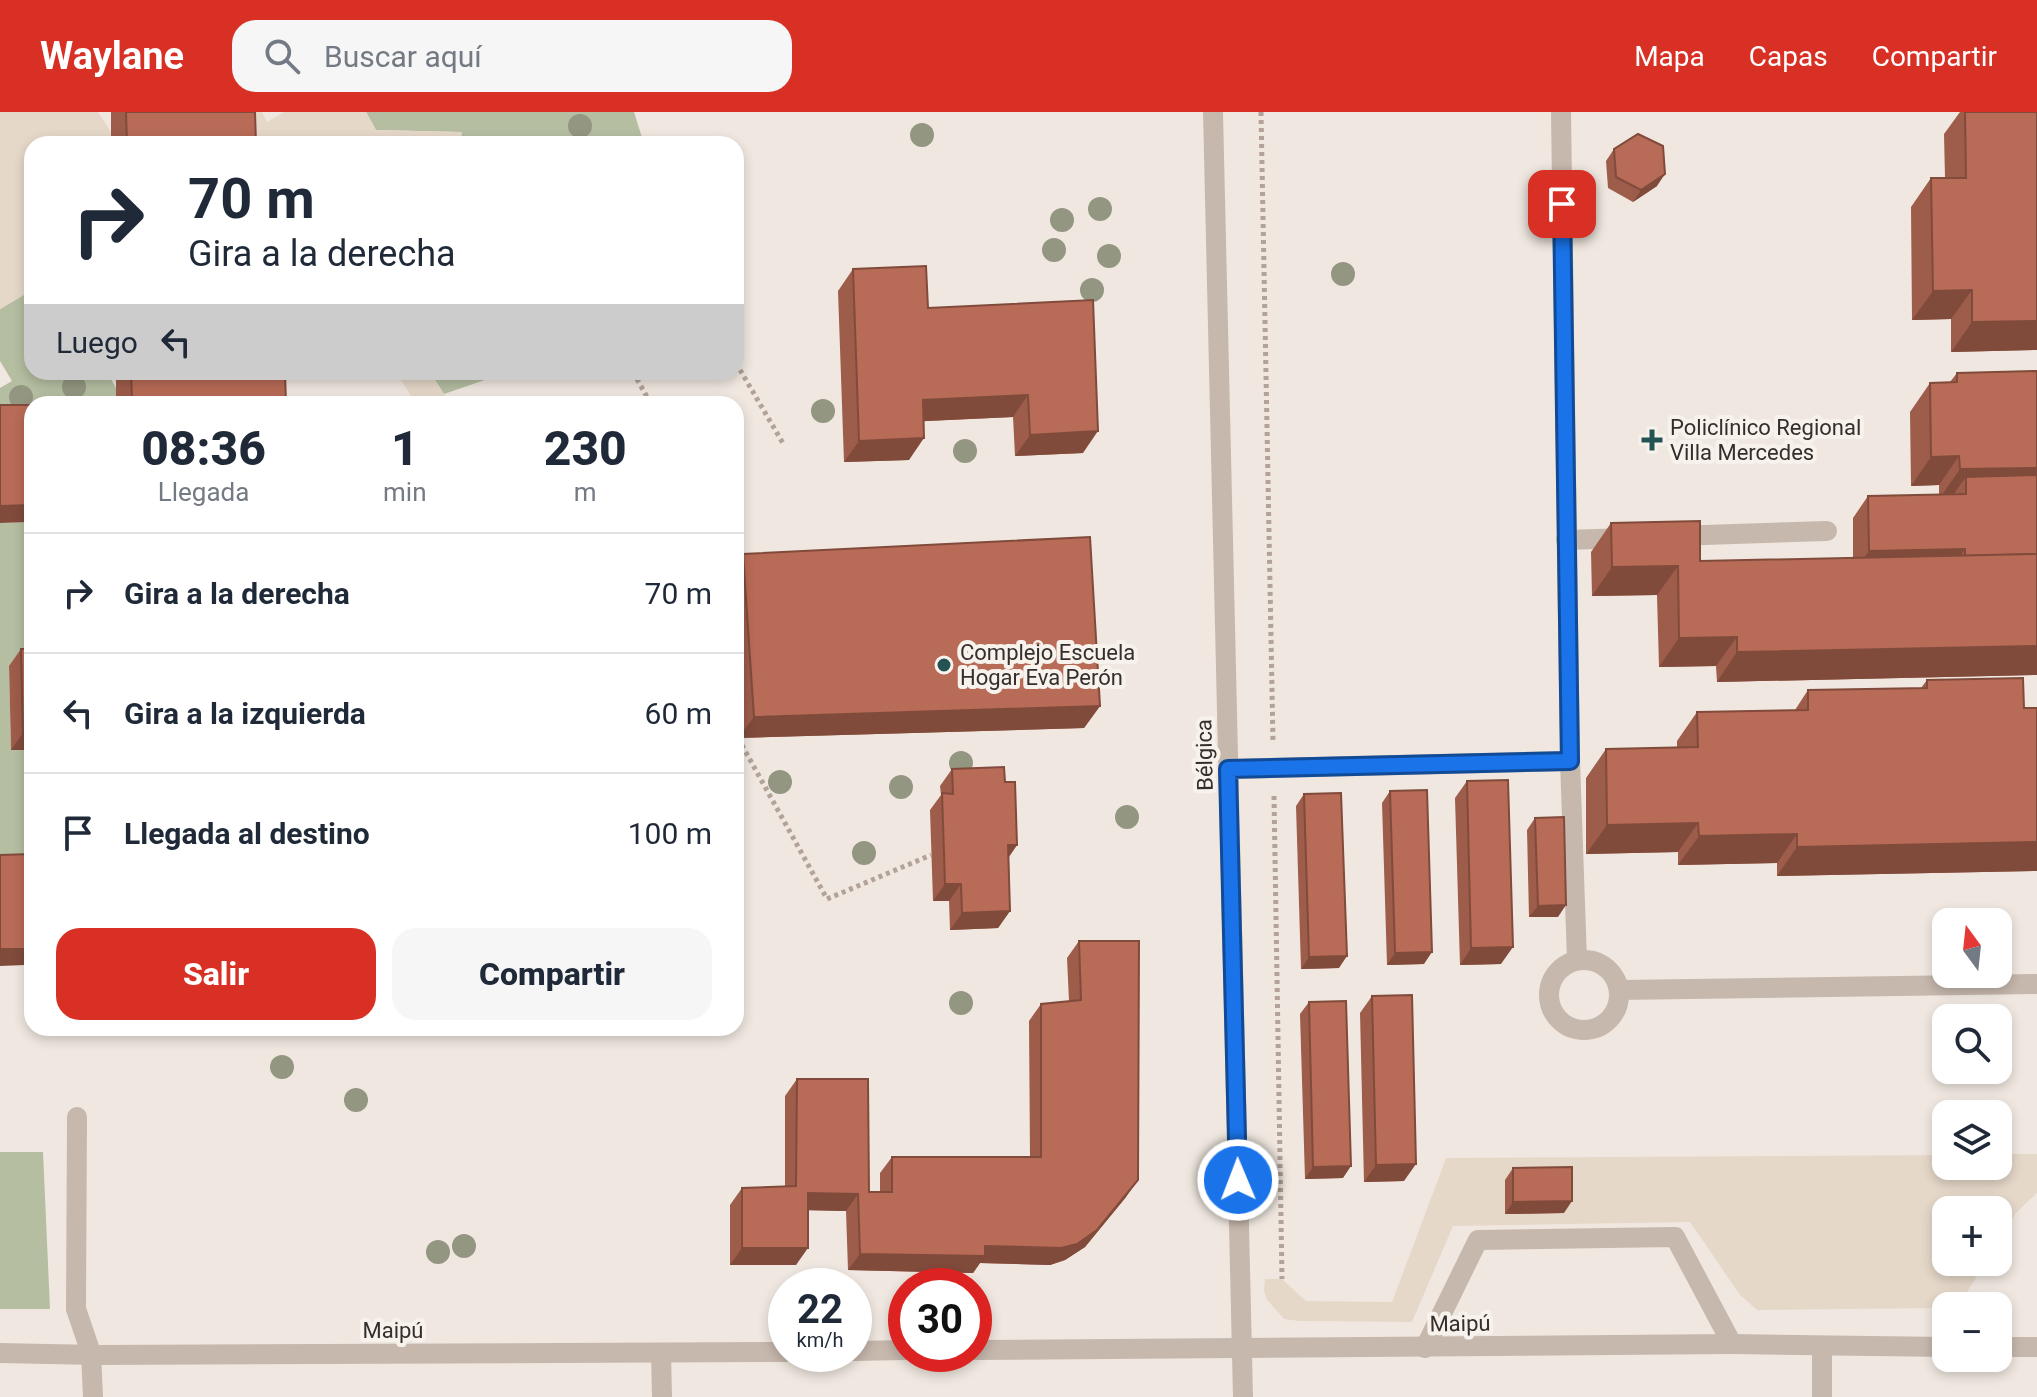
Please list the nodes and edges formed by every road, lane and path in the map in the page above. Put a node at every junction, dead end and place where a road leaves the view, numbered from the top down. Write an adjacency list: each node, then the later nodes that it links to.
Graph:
1 (1213, 112): 13 (street, Bélgica)
2 (1261, 112): 12 (path)
3 (1561, 112): 7 (street)
4 (744, 377): 5 (path)
5 (784, 445)
6 (1827, 531): 7 (street)
7 (1566, 540): 11 (street)
8 (744, 559): 9 (path)
9 (746, 561)
10 (744, 749): 14 (path)
11 (1570, 761): 12 (street); 15 (street)
12 (1273, 768): 13 (street); 19 (path)
13 (1228, 769): 21 (street, Bélgica)
14 (931, 855)
15 (1577, 960): 17 (street); 17 (street)
16 (2037, 984): 17 (street)
17 (1619, 990)
18 (77, 1117): 30 (street)
19 (1282, 1279)
20 (1732, 1344): 22 (street, Maipú); 26 (street, Maipú); 26 (street)
21 (1242, 1347): 26 (street, Maipú); 27 (street, Maipú); 34 (street, Bélgica)
22 (1822, 1347): 23 (street, Maipú); 35 (street)
23 (1932, 1347)
24 (2012, 1347): 25 (street)
25 (2037, 1347)
26 (1425, 1348)
27 (992, 1350)
28 (768, 1352): 31 (street, Maipú)
29 (0, 1353): 30 (street, Maipú)
30 (91, 1353): 31 (street, Maipú); 32 (street)
31 (661, 1353): 33 (street)
32 (93, 1397)
33 (662, 1397)
34 (1243, 1397)
35 (1822, 1397)

